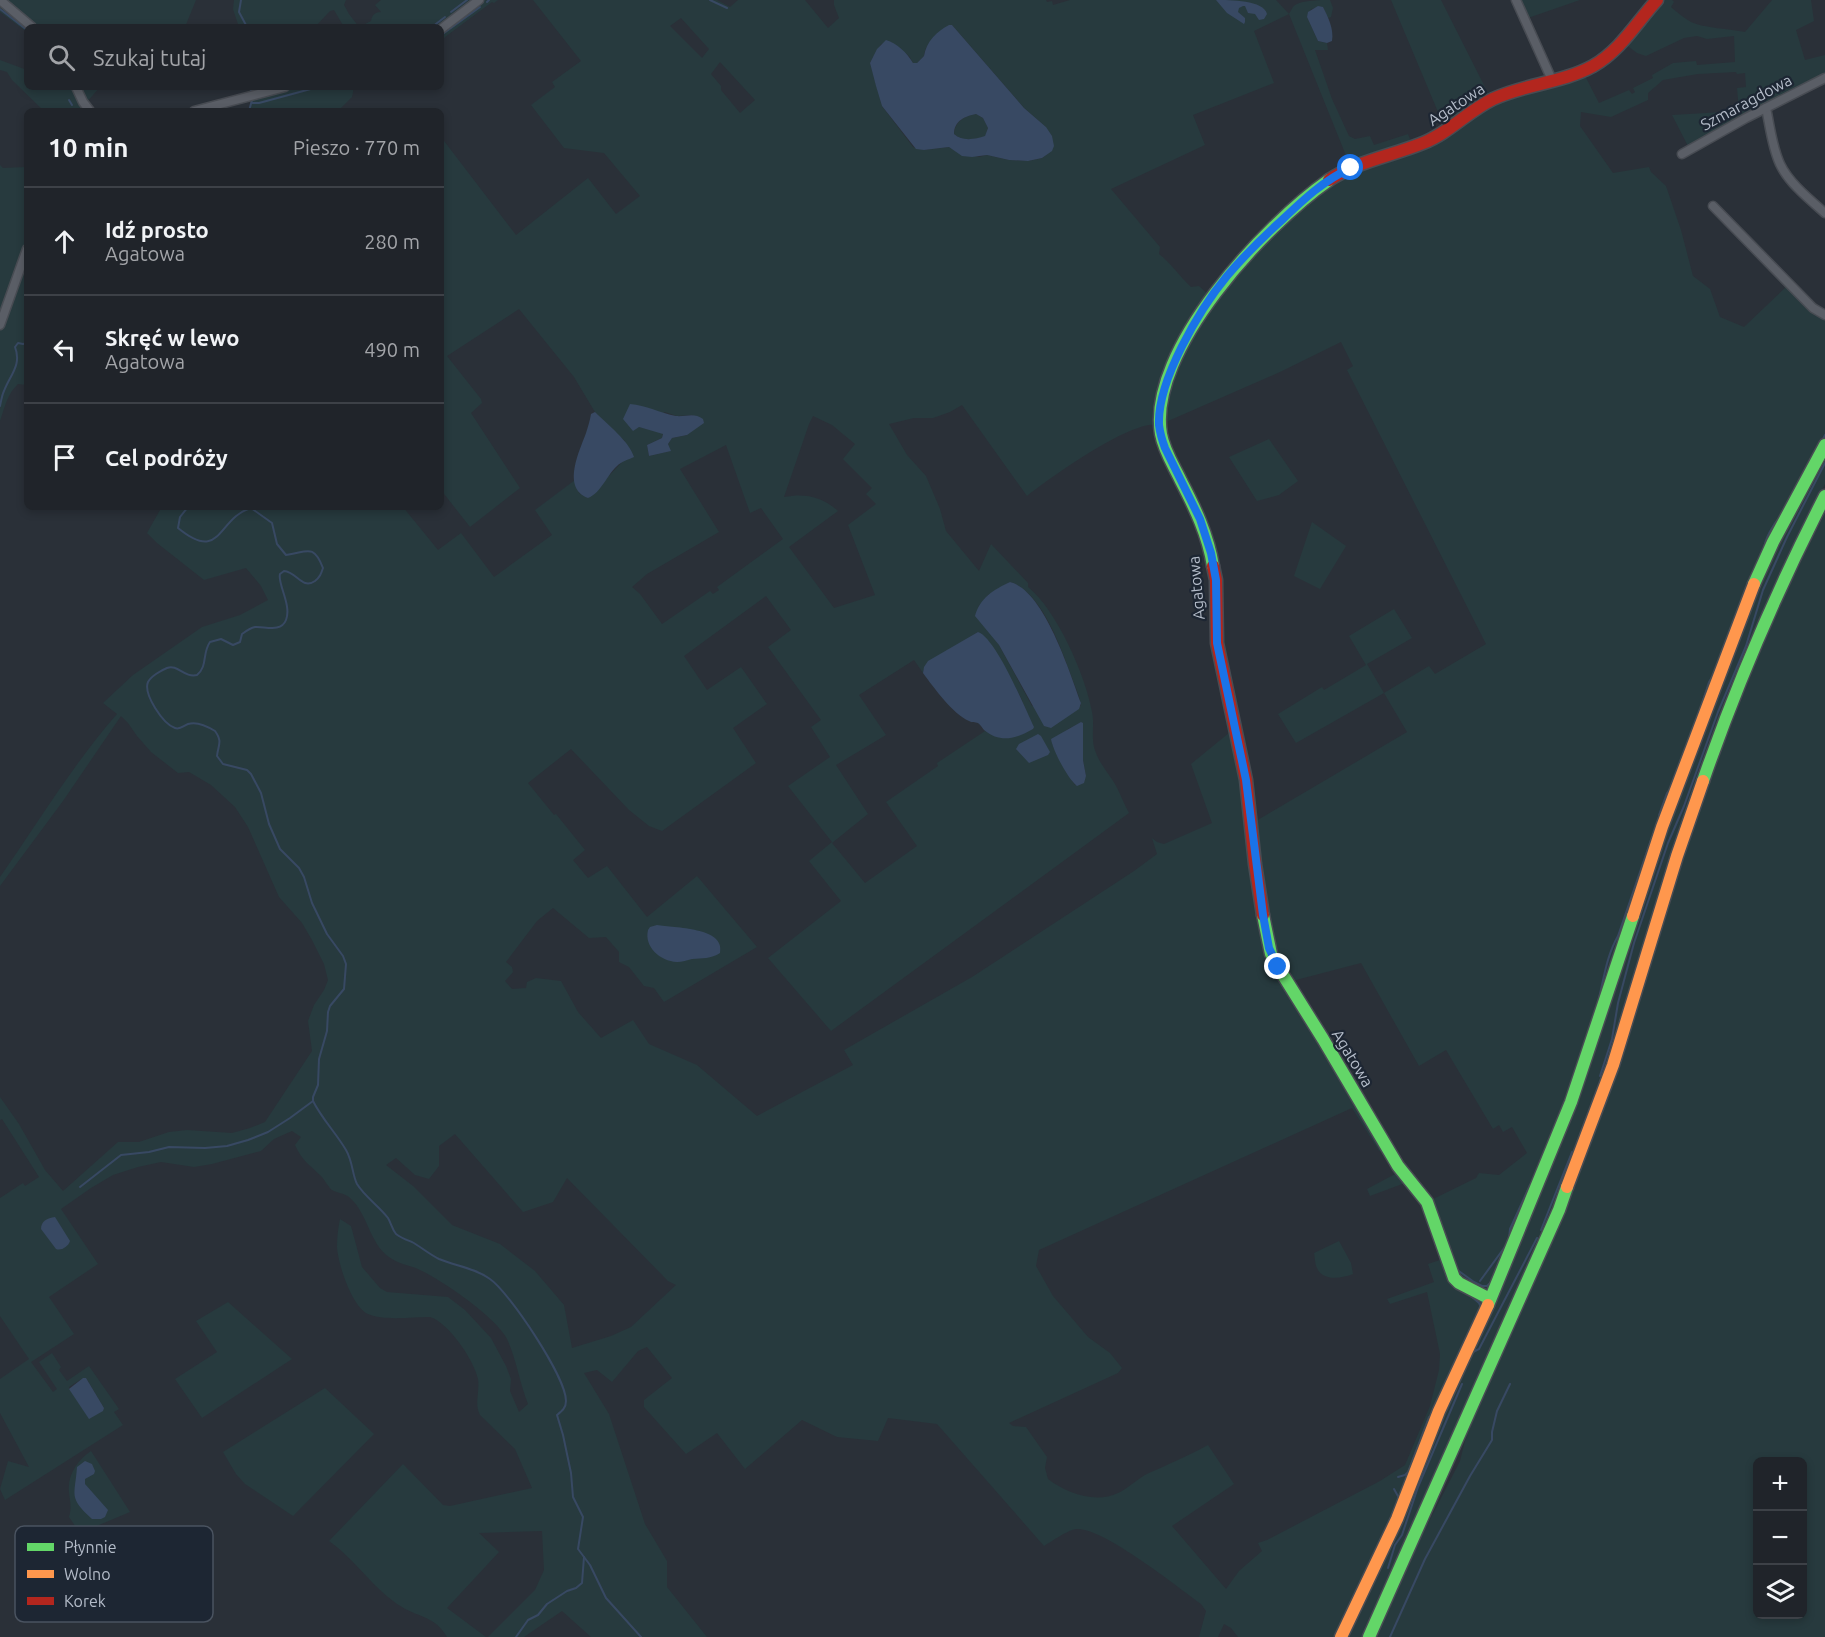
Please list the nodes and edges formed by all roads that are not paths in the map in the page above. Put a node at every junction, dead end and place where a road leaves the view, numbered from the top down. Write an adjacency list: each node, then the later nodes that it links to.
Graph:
1 (0, 0): 5 (street)
2 (479, 0): 6 (street)
3 (1516, 0): 8 (street)
4 (1657, 0): 8 (main road, Agatowa)
5 (28, 24)
6 (444, 27)
7 (1825, 78): 13 (street, Szmaragdowa)
8 (1552, 80): 22 (main road, Agatowa)
9 (77, 90): 11 (street)
10 (273, 90): 12 (street)
11 (86, 108)
12 (205, 108)
13 (1766, 108): 14 (street, Szmaragdowa); 16 (street)
14 (1682, 154)
15 (1713, 206): 18 (street)
16 (1825, 213)
17 (24, 257): 19 (street)
18 (1825, 315)
19 (0, 325)
20 (1825, 445): 22 (main road)
21 (1825, 496): 24 (main road)
22 (1490, 1299): 23 (main road)
23 (1341, 1637)
24 (1369, 1637)

